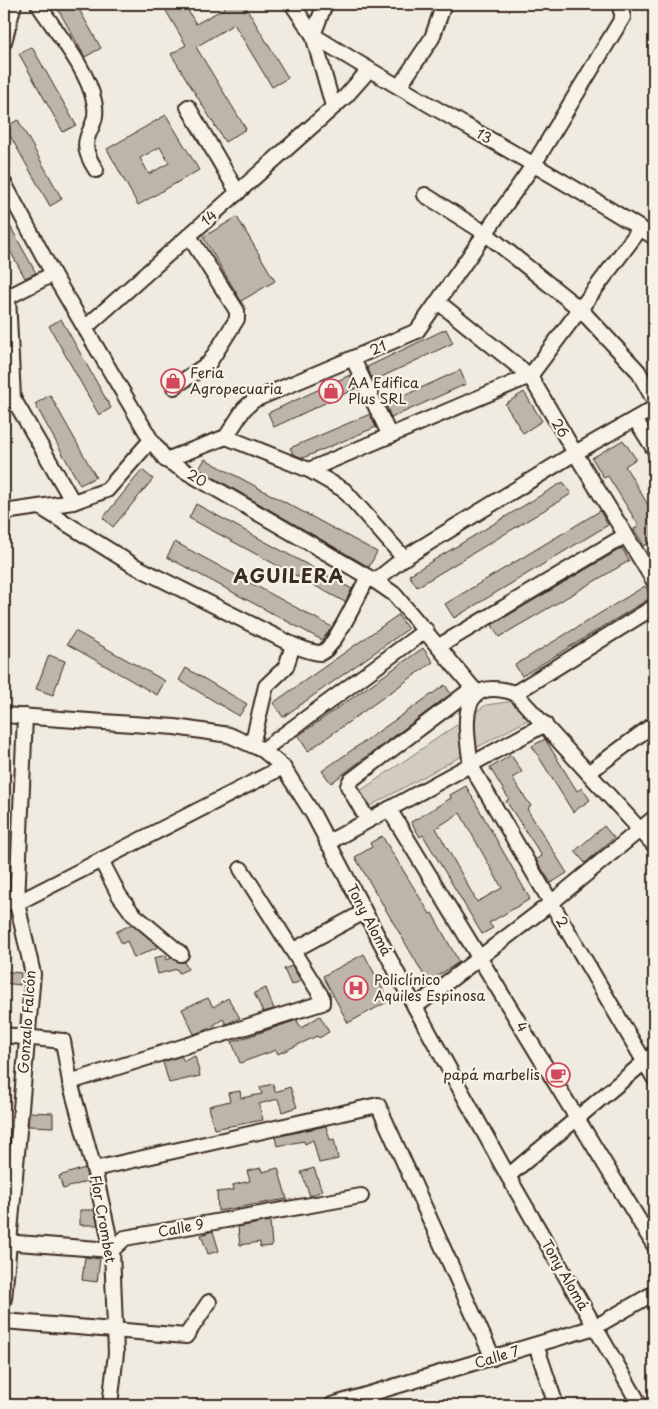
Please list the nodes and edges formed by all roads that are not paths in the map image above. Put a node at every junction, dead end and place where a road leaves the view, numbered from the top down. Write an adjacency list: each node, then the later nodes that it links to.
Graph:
1 (14, 4): 8 (street)
2 (38, 4): 14 (street)
3 (292, 4): 7 (street, 13)
4 (325, 4): 7 (street)
5 (444, 4): 10 (street)
6 (619, 4): 13 (street, 21)
7 (313, 35): 9 (street, 13); 11 (street, 13)
8 (4, 42)
9 (368, 70): 10 (street, 13); 11 (street, 14)
10 (399, 87): 13 (street, 13)
11 (332, 106): 16 (street, 14)
12 (188, 107): 16 (street)
13 (534, 164): 18 (street, 13); 19 (street, 21)
14 (96, 170)
15 (4, 183): 22 (street, 20)
16 (238, 193): 20 (street, 14)
17 (425, 195): 19 (street)
18 (640, 229): 21 (street, 13); 25 (street)
19 (485, 233): 24 (street, 21); 25 (street)
20 (189, 236): 26 (street, 14); 29 (street)
21 (654, 237)
22 (53, 274): 23 (street); 26 (street, 20)
23 (6, 294): 40 (street)
24 (438, 302): 27 (street, 21); 28 (street, 26)
25 (581, 310): 28 (street); 30 (street)
26 (85, 328): 35 (street, 20)
27 (353, 359): 33 (street); 34 (street, 21)
28 (530, 376): 33 (street); 37 (street, 26)
29 (174, 387)
30 (654, 400)
31 (654, 408): 32 (street)
32 (635, 419): 36 (street); 37 (street)
33 (390, 436): 39 (street)
34 (226, 437): 38 (street); 39 (street)
35 (151, 440): 38 (street, 20); 40 (street)
36 (654, 449)
37 (574, 453): 43 (street, 26); 44 (street)
38 (166, 460): 45 (street, 20)
39 (309, 470): 44 (street)
40 (73, 502): 41 (street)
41 (40, 507): 42 (street); 49 (street)
42 (4, 512)
43 (626, 535): 46 (street, 26); 50 (street)
44 (404, 558): 45 (street)
45 (371, 579): 48 (street, 20); 49 (street)
46 (654, 580)
47 (654, 607): 52 (street)
48 (426, 630): 50 (street, 20); 57 (street)
49 (293, 645): 57 (street)
50 (439, 646): 51 (street, 20)
51 (475, 690): 52 (street); 58 (street); 63 (street)
52 (515, 693): 55 (street)
53 (4, 715): 54 (street, Tony Alomá)
54 (25, 716): 57 (street, Tony Alomá); 69 (street, Gonzalo Falcón)
55 (545, 724): 58 (street); 60 (street)
56 (654, 724): 60 (street)
57 (257, 748): 59 (street, Tony Alomá)
58 (470, 766): 61 (street); 70 (street, 2)
59 (283, 768): 65 (street, Tony Alomá); 67 (street)
60 (588, 773): 64 (street)
61 (389, 809): 63 (street); 74 (street, 4)
62 (654, 818): 64 (street)
63 (368, 819): 65 (street)
64 (641, 829): 66 (street); 70 (street)
65 (327, 843): 71 (street, Tony Alomá)
66 (654, 845)
67 (101, 860): 69 (street); 73 (street)
68 (241, 870): 72 (street)
69 (11, 903): 77 (street, Gonzalo Falcón)
70 (551, 903): 74 (street); 78 (street, 2)
71 (364, 912): 72 (street); 75 (street, Tony Alomá)
72 (294, 950): 80 (street)
73 (182, 954)
74 (480, 959): 75 (street); 81 (street, 4)
75 (415, 1007): 83 (street, Tony Alomá)
76 (4, 1035): 77 (street)
77 (26, 1038): 80 (street, Flor Crombet); 85 (street, Gonzalo Falcón)
78 (649, 1058): 79 (street, 2); 81 (street)
79 (654, 1078)
80 (70, 1082): 82 (street, Flor Crombet)
81 (577, 1118): 83 (street); 86 (street, 4)
82 (94, 1169): 87 (street, Flor Crombet); 95 (street)
83 (508, 1176): 92 (street, Tony Alomá)
84 (361, 1196): 87 (street, Calle 9)
85 (6, 1242): 87 (street); 89 (street, Gonzalo Falcón)
86 (654, 1245)
87 (112, 1250): 93 (street, Flor Crombet)
88 (654, 1293): 92 (street, Calle 7)
89 (4, 1300)
90 (209, 1302): 93 (street)
91 (4, 1321): 93 (street)
92 (595, 1327): 94 (street, Calle 7); 99 (street, Tony Alomá)
93 (115, 1330): 96 (street, Flor Crombet)
94 (536, 1345): 95 (street, Calle 7); 98 (street)
95 (493, 1358): 97 (street, Calle 7)
96 (110, 1405)
97 (332, 1405)
98 (556, 1405)
99 (640, 1405)

